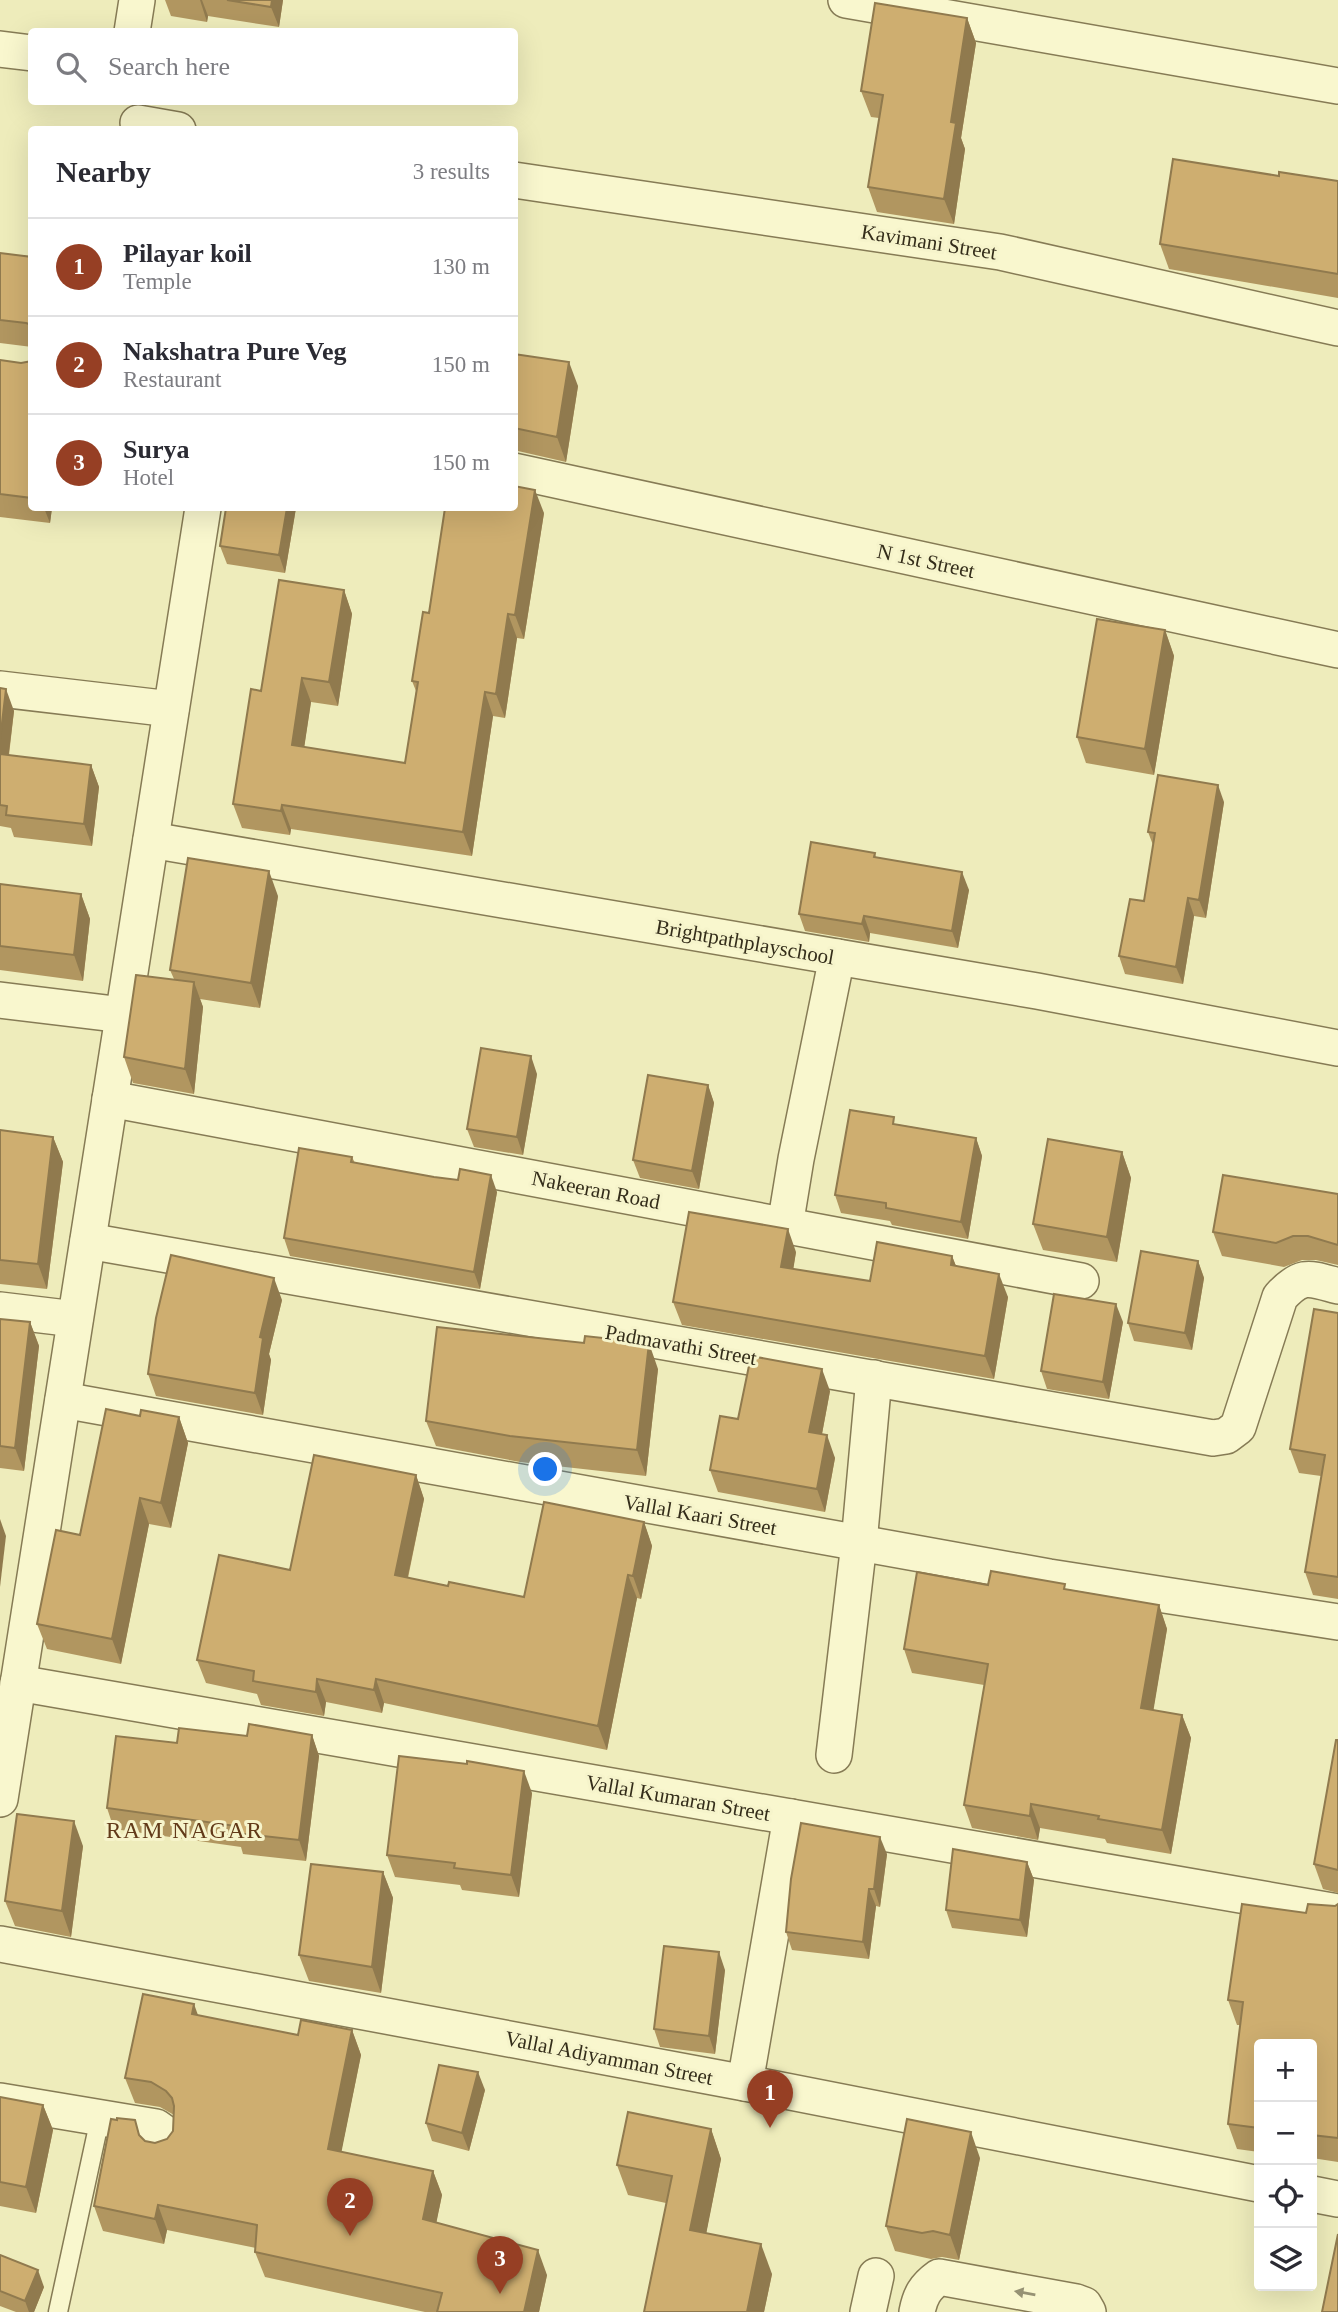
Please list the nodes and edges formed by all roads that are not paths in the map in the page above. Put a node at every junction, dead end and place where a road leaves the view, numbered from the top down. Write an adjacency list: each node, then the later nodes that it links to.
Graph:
1 (138, 0): 3 (street)
2 (846, 0): 6 (street)
3 (133, 28)
4 (0, 49): 5 (street)
5 (28, 52)
6 (1338, 86)
7 (136, 118): 8 (street)
8 (164, 126)
9 (518, 181): 10 (street, Kavimani Street)
10 (1338, 328)
11 (518, 472): 13 (street, N 1st Street)
12 (203, 511): 15 (street)
13 (1338, 650)
14 (0, 689): 15 (street)
15 (171, 709): 16 (street)
16 (151, 840): 17 (street, Brightpathplayschool); 19 (street)
17 (837, 957): 20 (street, Brightpathplayschool); 22 (street)
18 (0, 1000): 19 (street)
19 (123, 1015): 21 (street)
20 (1338, 1048)
21 (110, 1099): 22 (street, Nakeeran Road); 23 (street)
22 (785, 1226): 24 (street, Nakeeran Road)
23 (88, 1241): 27 (street); 28 (street, Padmavathi Street)
24 (1081, 1281)
25 (1338, 1286): 28 (street, Padmavathi Street)
26 (0, 1310): 27 (street)
27 (75, 1320): 29 (street)
28 (874, 1378): 30 (street)
29 (62, 1400): 30 (street, Vallal Kaari Street); 31 (street)
30 (859, 1543): 32 (street, Vallal Kaari Street); 34 (street)
31 (14, 1618): 33 (street)
32 (1338, 1622)
33 (18, 1683): 35 (street); 36 (street, Vallal Kumaran Street)
34 (834, 1755)
35 (0, 1799)
36 (791, 1817): 37 (street, Vallal Kumaran Street); 39 (street)
37 (1338, 1912)
38 (0, 1944): 39 (street, Vallal Adiyamman Street)
39 (745, 2083): 43 (street, Vallal Adiyamman Street)
40 (0, 2101): 41 (street)
41 (100, 2118): 42 (street); 47 (lane)
42 (164, 2148)
43 (1254, 2183)
44 (1317, 2195): 45 (street)
45 (1338, 2199)
46 (897, 2297): 48 (street); 49 (street, one-way to 46)
47 (58, 2312)
48 (868, 2312)
49 (1088, 2312)

